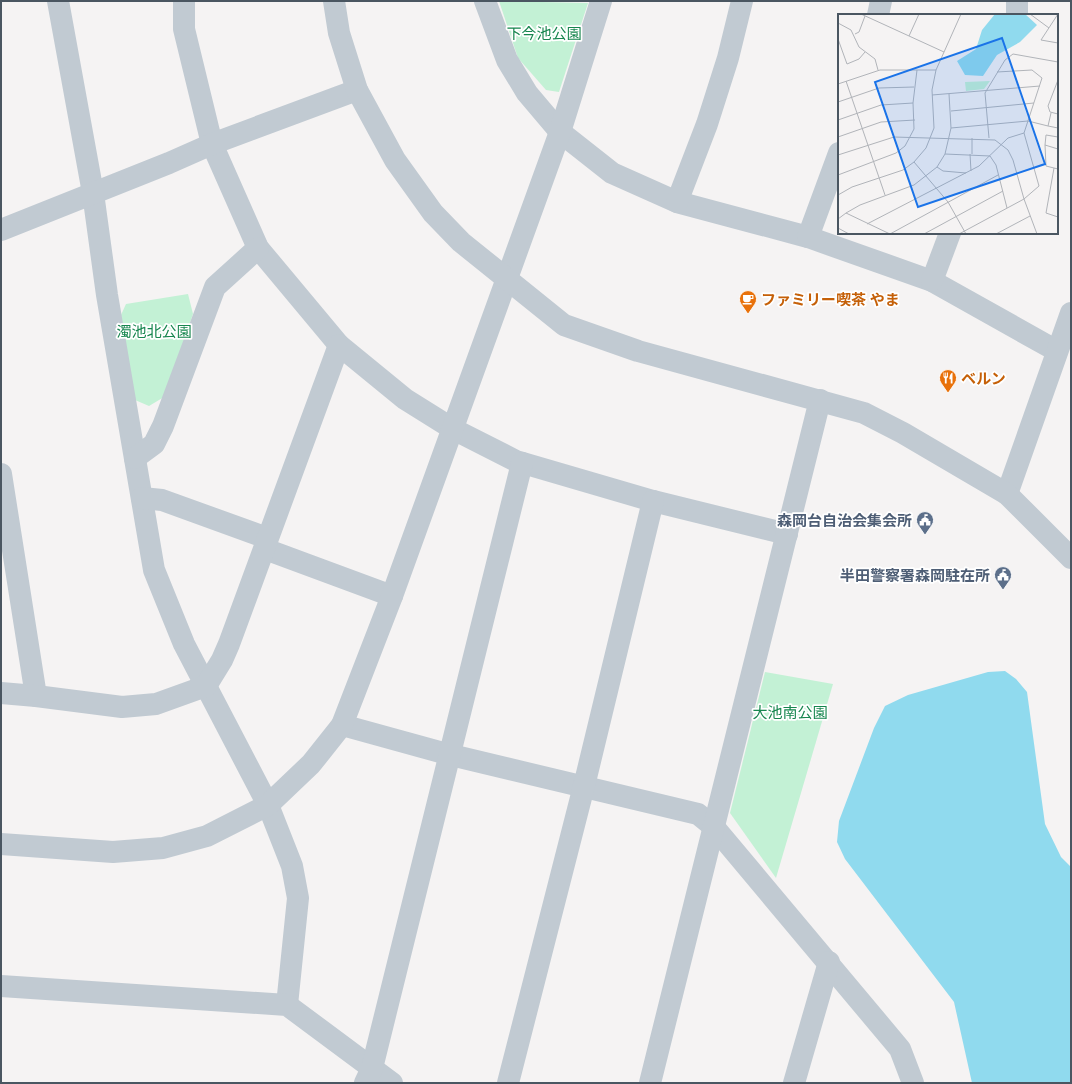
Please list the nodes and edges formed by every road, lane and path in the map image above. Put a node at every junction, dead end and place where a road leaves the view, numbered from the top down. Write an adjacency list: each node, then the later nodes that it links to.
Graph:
1 (58, 1): 15 (street)
2 (184, 1): 13 (street)
3 (334, 1): 11 (street)
4 (485, 1): 12 (street)
5 (601, 1): 12 (street)
6 (742, 1): 16 (street)
7 (880, 1): 9 (street)
8 (1017, 1): 10 (street)
9 (878, 14)
10 (1017, 14)
11 (357, 90): 13 (street); 21 (street)
12 (560, 132): 16 (street); 21 (street)
13 (212, 144): 15 (street); 20 (street)
14 (838, 156): 19 (street)
15 (93, 193): 17 (street); 28 (street)
16 (677, 202): 19 (street)
17 (1, 230)
18 (950, 234): 22 (street)
19 (808, 237): 22 (street)
20 (258, 248): 24 (street); 28 (street)
21 (506, 278): 26 (street); 27 (street)
22 (932, 280): 25 (street)
23 (1071, 313): 25 (street)
24 (339, 345): 27 (street); 35 (street)
25 (1057, 351): 31 (street)
26 (820, 400): 31 (street); 34 (street)
27 (453, 429): 29 (street); 37 (street)
28 (135, 458): 32 (street)
29 (522, 463): 33 (street); 42 (street)
30 (1, 474): 40 (street)
31 (1007, 494): 36 (street)
32 (142, 498): 35 (street); 38 (street)
33 (653, 501): 34 (street); 43 (street)
34 (787, 534): 45 (street)
35 (266, 543): 37 (street); 38 (street)
36 (1071, 558)
37 (392, 596): 41 (street)
38 (206, 686): 40 (street); 44 (street)
39 (1, 693): 40 (street)
40 (36, 696)
41 (342, 725): 42 (street); 44 (street)
42 (450, 755): 43 (street); 50 (street)
43 (584, 786): 45 (street); 52 (street)
44 (268, 806): 46 (street); 49 (street)
45 (714, 827): 47 (street); 53 (street)
46 (1, 844)
47 (829, 962): 54 (street); 55 (street)
48 (1, 986): 49 (street)
49 (287, 1005): 50 (street)
50 (368, 1075): 51 (street)
51 (392, 1083)
52 (508, 1083)
53 (650, 1083)
54 (794, 1083)
55 (913, 1083)

